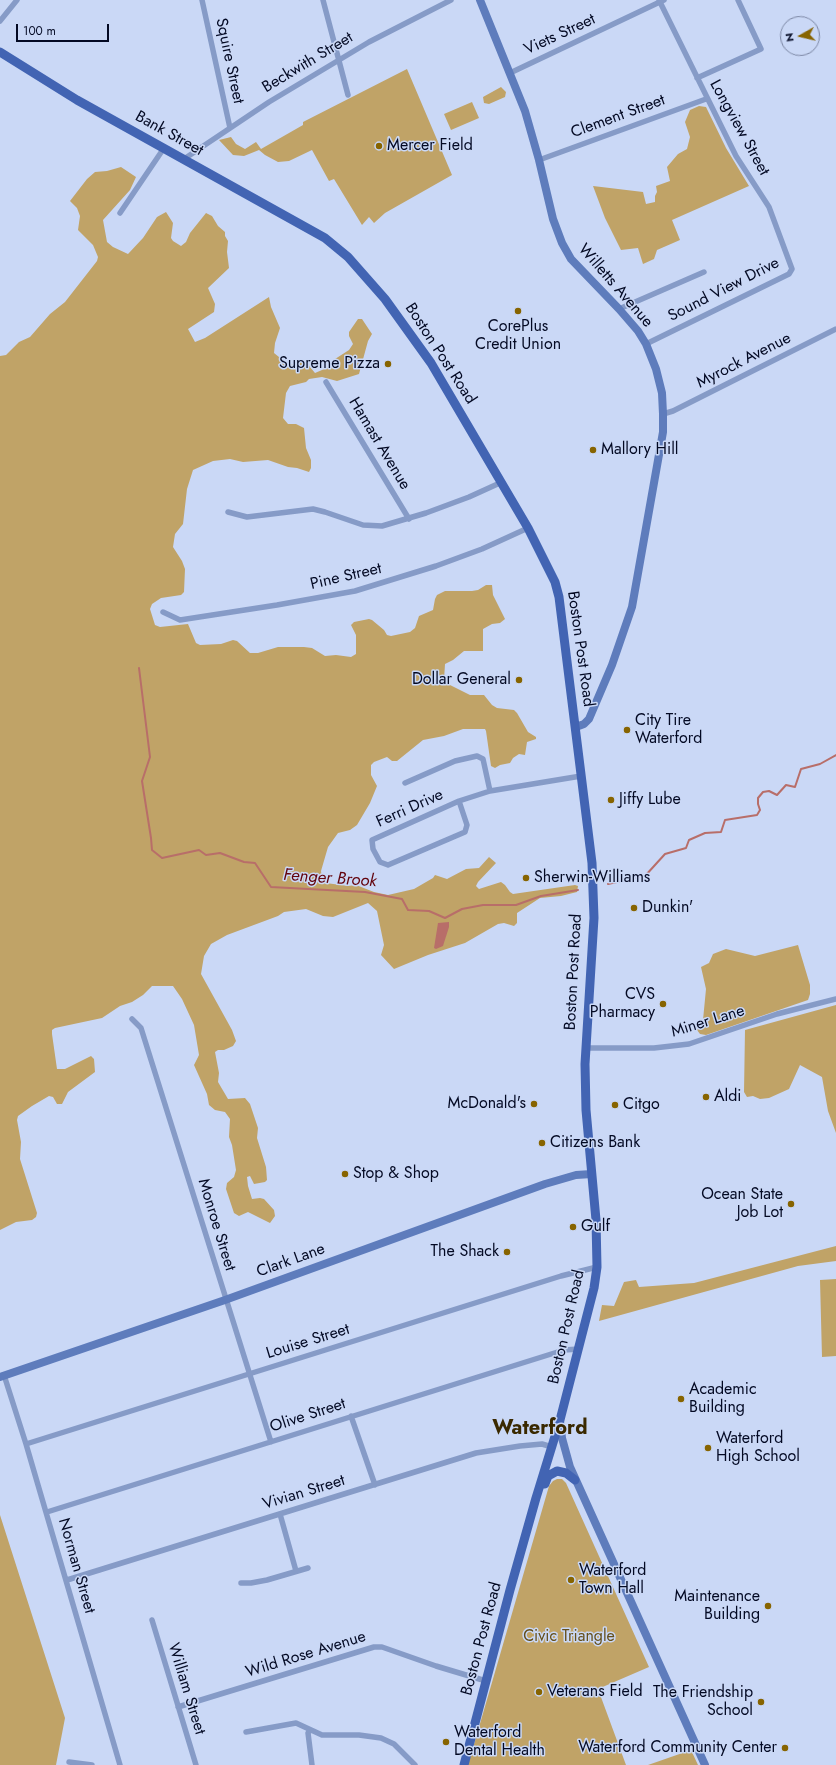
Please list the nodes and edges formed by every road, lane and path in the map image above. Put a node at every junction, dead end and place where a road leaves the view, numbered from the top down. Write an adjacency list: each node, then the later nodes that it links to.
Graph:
1 (17, 0): 8 (street)
2 (202, 0): 15 (street, Squire Street)
3 (323, 0): 10 (street)
4 (451, 0): 10 (street, Beckwith Street)
5 (480, 0): 11 (main road, Willetts Avenue)
6 (738, 0): 12 (street)
7 (661, 1): 11 (street, Viets Street); 12 (street, Longview Street)
8 (0, 21)
9 (0, 52): 16 (main road, Bank Street)
10 (340, 60): 13 (street); 15 (street, Beckwith Street)
11 (510, 73): 18 (main road, Willetts Avenue)
12 (697, 78): 14 (street, Longview Street)
13 (348, 95)
14 (706, 99): 18 (street, Clement Street); 21 (street, Longview Street)
15 (230, 128): 17 (street, Beckwith Street)
16 (164, 148): 17 (main road, Bank Street); 19 (street)
17 (184, 159): 20 (main road, Bank Street)
18 (539, 160): 23 (main road, Willetts Avenue)
19 (120, 213)
20 (325, 238): 28 (main road, Boston Post Road)
21 (792, 269): 25 (street, Sound View Drive)
22 (704, 272): 23 (street)
23 (619, 309): 25 (main road, Willetts Avenue)
24 (836, 329): 27 (street, Myrock Avenue)
25 (646, 344): 27 (main road, Willetts Avenue)
26 (326, 382): 30 (street, Hamast Avenue)
27 (663, 414): 33 (main road, Willetts Avenue)
28 (502, 482): 30 (street); 31 (main road, Boston Post Road)
29 (228, 512): 30 (street)
30 (409, 518)
31 (528, 528): 32 (street, Pine Street); 33 (main road, Boston Post Road)
32 (163, 612)
33 (576, 727): 34 (main road, Boston Post Road)
34 (581, 776): 36 (street, Ferri Drive); 40 (main road, Boston Post Road)
35 (405, 783): 36 (street)
36 (490, 791): 37 (street, Ferri Drive)
37 (459, 801): 37 (street, Ferri Drive)
38 (836, 999): 40 (street, Miner Lane)
39 (132, 1019): 43 (street, Monroe Street)
40 (585, 1048): 41 (main road, Boston Post Road)
41 (592, 1174): 42 (main road, Boston Post Road); 43 (main road, Clark Lane)
42 (597, 1267): 44 (main road, Boston Post Road); 45 (street, Louise Street)
43 (225, 1300): 45 (street, Monroe Street); 46 (main road, Clark Lane)
44 (579, 1349): 47 (street, Olive Street); 48 (main road, Boston Post Road)
45 (250, 1374): 49 (street, Monroe Street); 50 (street, Louise Street)
46 (2, 1376): 50 (street, Norman Street)
47 (351, 1416): 49 (street, Olive Street); 53 (street)
48 (560, 1420): 51 (main road, Boston Post Road); 52 (main road)
49 (272, 1442): 55 (street, Olive Street)
50 (26, 1444): 55 (street, Norman Street)
51 (552, 1447): 53 (street, Vivian Street); 54 (main road, Boston Post Road)
52 (576, 1480): 54 (main road); 73 (main road)
53 (375, 1485): 56 (street, Vivian Street)
54 (536, 1498): 62 (main road, Boston Post Road)
55 (47, 1512): 59 (street, Norman Street)
56 (280, 1514): 58 (street); 59 (street, Vivian Street)
57 (308, 1568): 58 (street)
58 (296, 1571): 60 (street)
59 (67, 1580): 68 (street, Norman Street)
60 (241, 1582)
61 (152, 1620): 63 (street, William Street)
62 (486, 1681): 63 (street, Wild Rose Avenue); 72 (main road, Boston Post Road)
63 (178, 1707): 69 (street, William Street)
64 (310, 1730): 65 (street); 70 (street); 71 (street)
65 (246, 1732)
66 (69, 1762): 67 (street)
67 (92, 1765)
68 (120, 1765)
69 (196, 1765)
70 (312, 1765)
71 (414, 1765)
72 (464, 1765)
73 (705, 1765)

